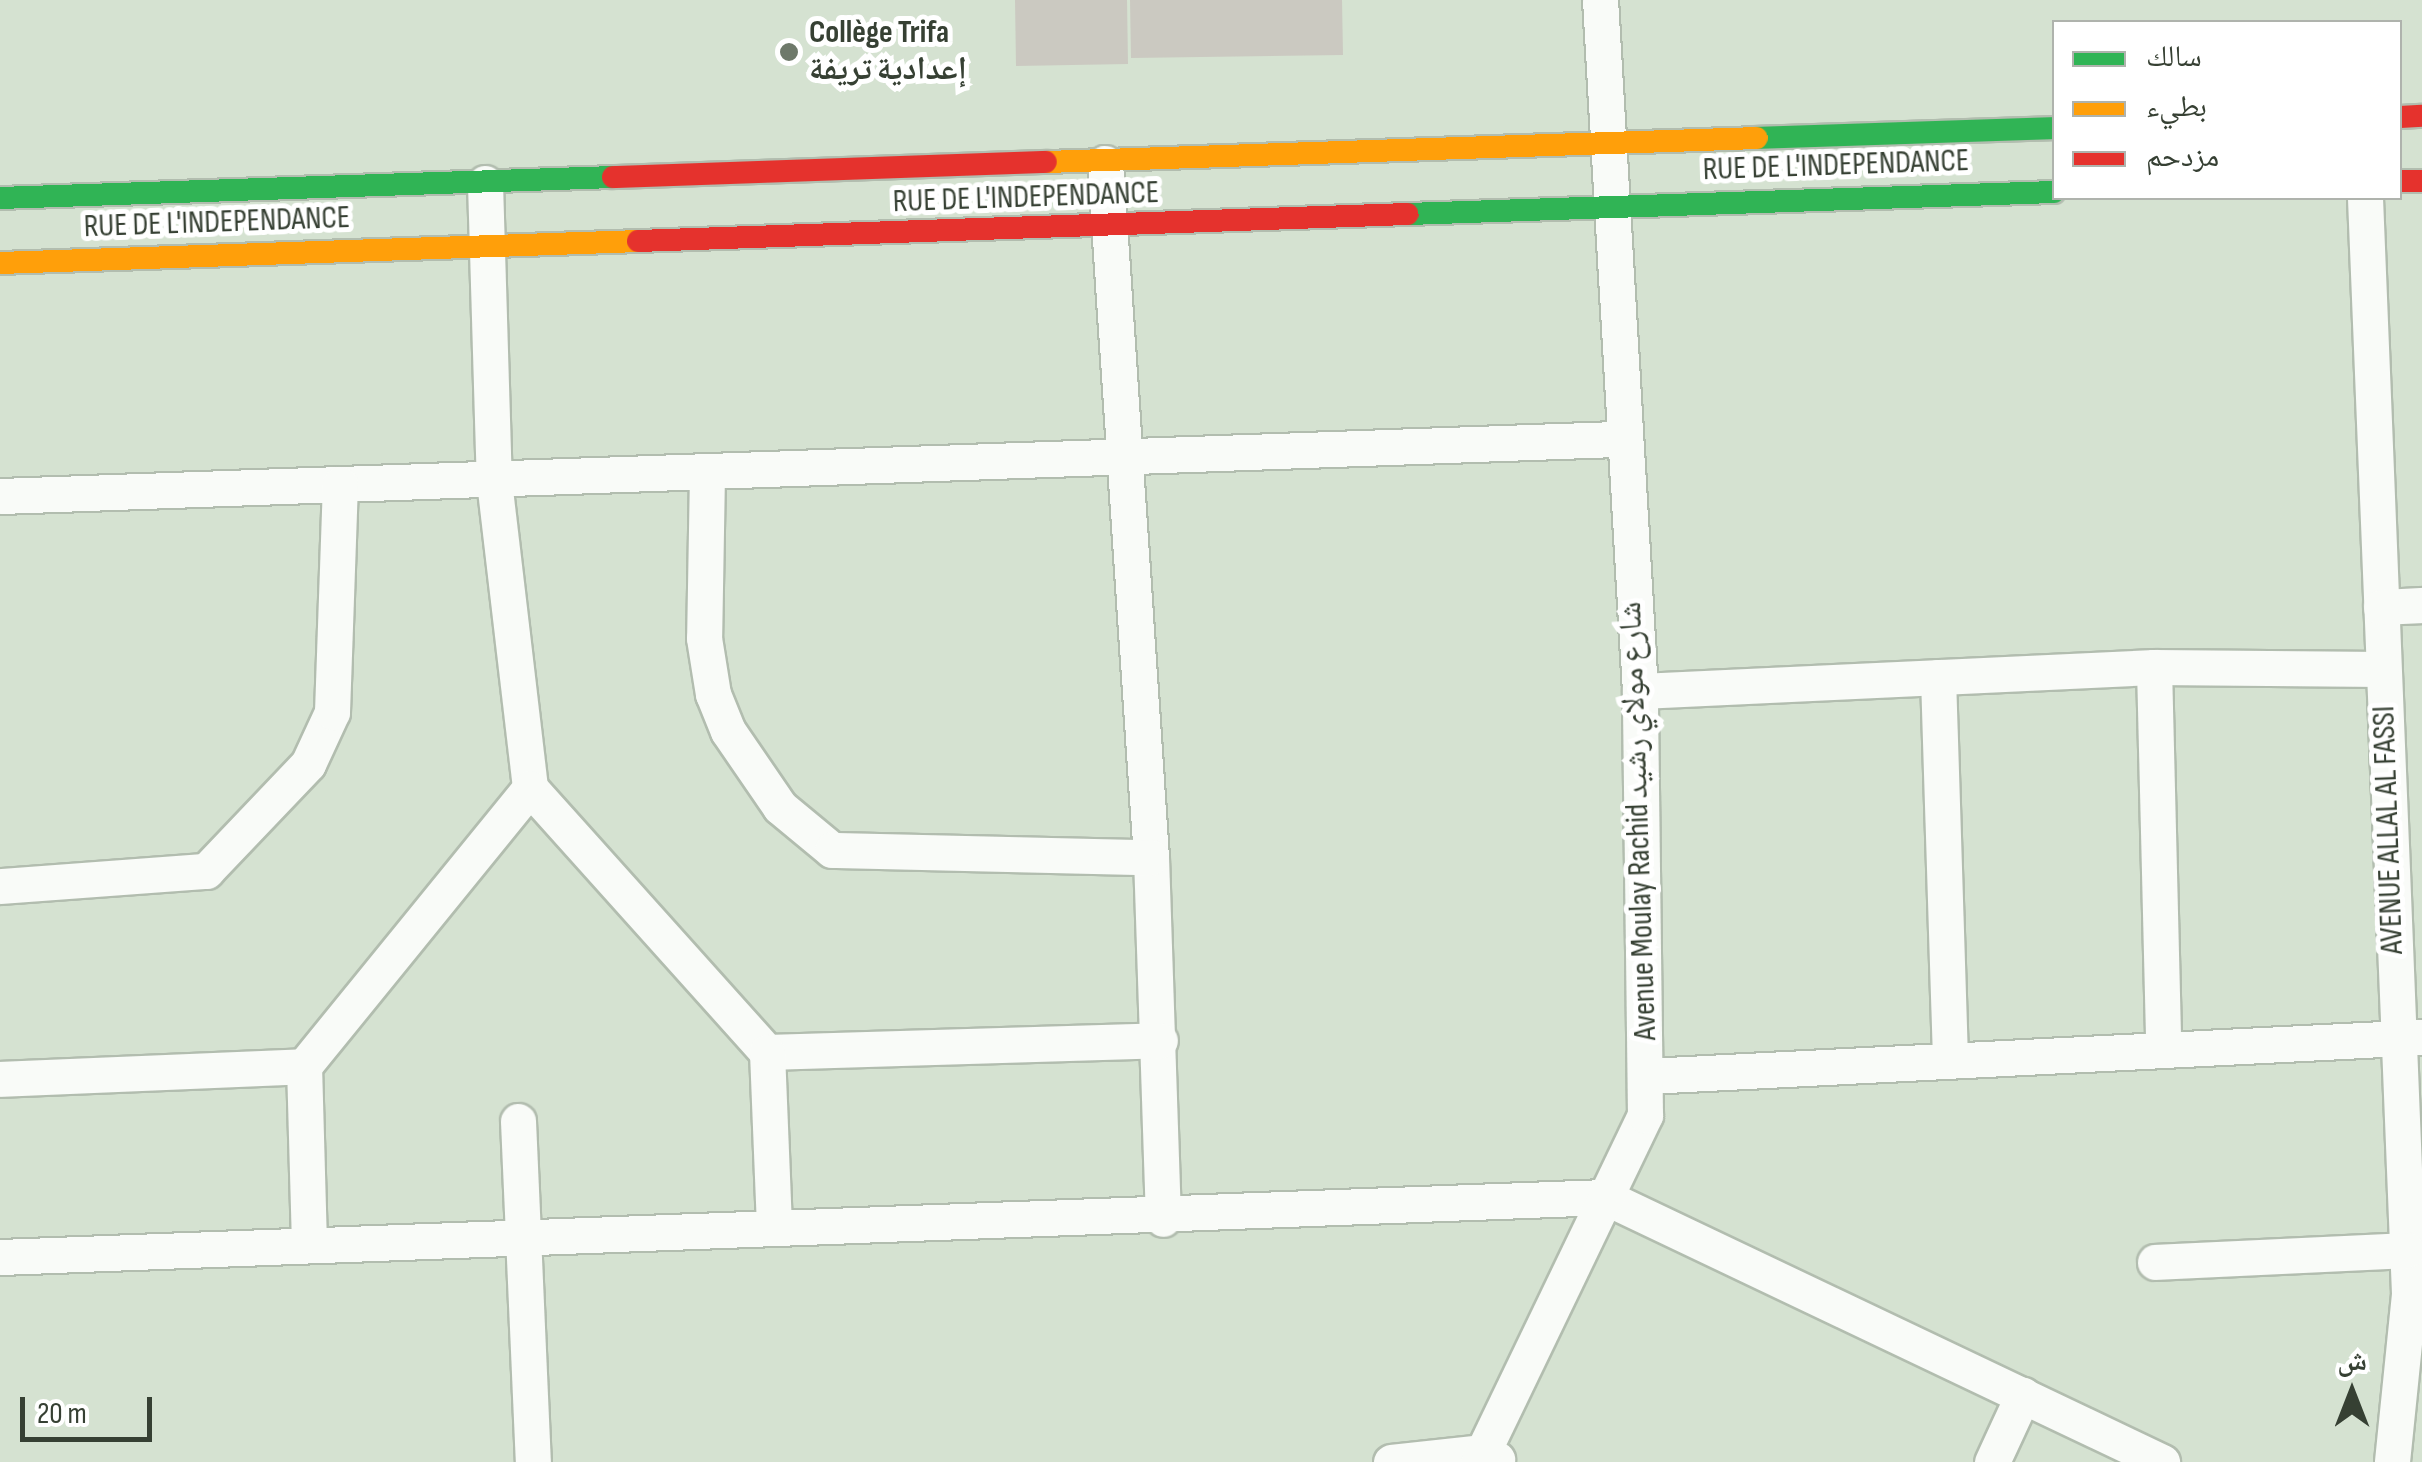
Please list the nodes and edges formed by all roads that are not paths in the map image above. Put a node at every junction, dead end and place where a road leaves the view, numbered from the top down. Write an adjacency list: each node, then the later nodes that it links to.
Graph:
1 (1600, 0): 3 (street, Avenue Moulay Rachid شارع مولاي رشيد)
2 (2052, 128): 3 (main road, RUE DE L'INDEPENDANCE)
3 (1606, 142): 4 (main road, RUE DE L'INDEPENDANCE); 9 (street, Avenue Moulay Rachid شارع مولاي رشيد)
4 (1104, 164): 5 (main road, RUE DE L'INDEPENDANCE); 10 (street)
5 (485, 182): 7 (main road, RUE DE L'INDEPENDANCE); 11 (street)
6 (2052, 192): 9 (main road, RUE DE L'INDEPENDANCE)
7 (0, 198)
8 (2365, 200): 20 (street, AVENUE ALLAL AL FASSI)
9 (1609, 206): 10 (main road, RUE DE L'INDEPENDANCE); 13 (street, Avenue Moulay Rachid شارع مولاي رشيد)
10 (1108, 228): 11 (main road, RUE DE L'INDEPENDANCE); 14 (street)
11 (487, 247): 12 (main road, RUE DE L'INDEPENDANCE); 16 (street)
12 (0, 263)
13 (1619, 439): 14 (street); 24 (street, Avenue Moulay Rachid شارع مولاي رشيد)
14 (1126, 459): 15 (street); 26 (street)
15 (706, 472): 16 (street); 26 (street)
16 (494, 481): 17 (street); 25 (street)
17 (340, 484): 18 (street); 27 (street)
18 (0, 496)
19 (2422, 605): 20 (street)
20 (2381, 607): 22 (street, AVENUE ALLAL AL FASSI)
21 (2154, 666): 22 (street); 23 (street); 30 (street)
22 (2383, 669): 28 (street, AVENUE ALLAL AL FASSI)
23 (1938, 677): 24 (street); 32 (street)
24 (1640, 691): 34 (street, Avenue Moulay Rachid شارع مولاي رشيد)
25 (530, 788): 31 (street); 33 (street)
26 (1150, 857): 29 (street)
27 (0, 886)
28 (2410, 1037): 30 (street); 42 (street, AVENUE ALLAL AL FASSI)
29 (1160, 1040): 31 (street); 38 (street)
30 (2163, 1048): 32 (street)
31 (767, 1052): 39 (street)
32 (1950, 1060): 34 (street)
33 (304, 1066): 35 (street); 41 (street)
34 (1647, 1076): 37 (street, Avenue Moulay Rachid شارع مولاي رشيد)
35 (0, 1078)
36 (518, 1121): 40 (street)
37 (1606, 1197): 38 (street); 46 (street); 47 (street, Avenue Moulay Rachid شارع مولاي رشيد)
38 (1163, 1219): 39 (street)
39 (774, 1227): 40 (street)
40 (523, 1236): 41 (street); 48 (street)
41 (309, 1244): 43 (street)
42 (2408, 1250): 44 (street); 45 (street, AVENUE ALLAL AL FASSI)
43 (0, 1257)
44 (2155, 1262)
45 (2416, 1338): 52 (street, AVENUE ALLAL AL FASSI)
46 (2023, 1395): 50 (street); 51 (street)
47 (1488, 1459): 49 (street)
48 (534, 1462)
49 (1390, 1462)
50 (1992, 1462)
51 (2162, 1462)
52 (2392, 1462)

